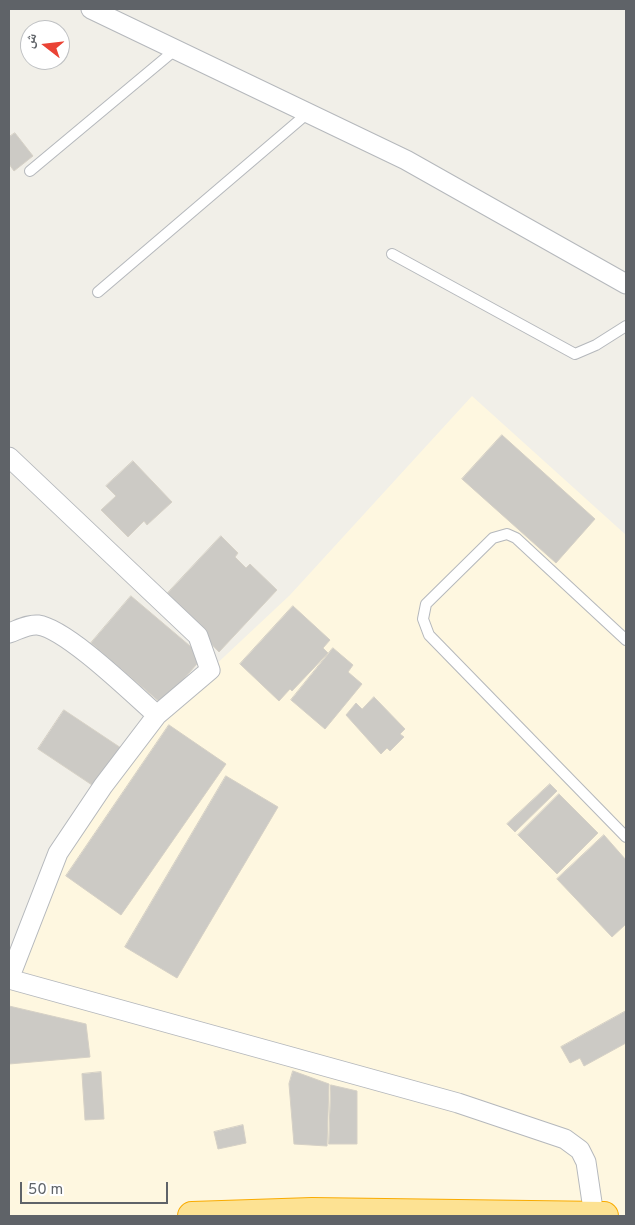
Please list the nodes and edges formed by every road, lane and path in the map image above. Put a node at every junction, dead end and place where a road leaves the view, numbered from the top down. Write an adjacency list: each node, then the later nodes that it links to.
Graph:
1 (91, 9): 2 (street)
2 (175, 50): 3 (street); 4 (lane)
3 (309, 112): 6 (street); 7 (lane)
4 (30, 171)
5 (392, 254): 8 (lane)
6 (626, 284)
7 (98, 292)
8 (626, 326)
9 (9, 457): 12 (street)
10 (9, 633): 12 (street)
11 (626, 640): 13 (lane)
12 (157, 715): 14 (street)
13 (626, 837)
14 (9, 979): 16 (street)
15 (192, 1216): 16 (highway)
16 (594, 1216): 17 (highway)
17 (604, 1216)

